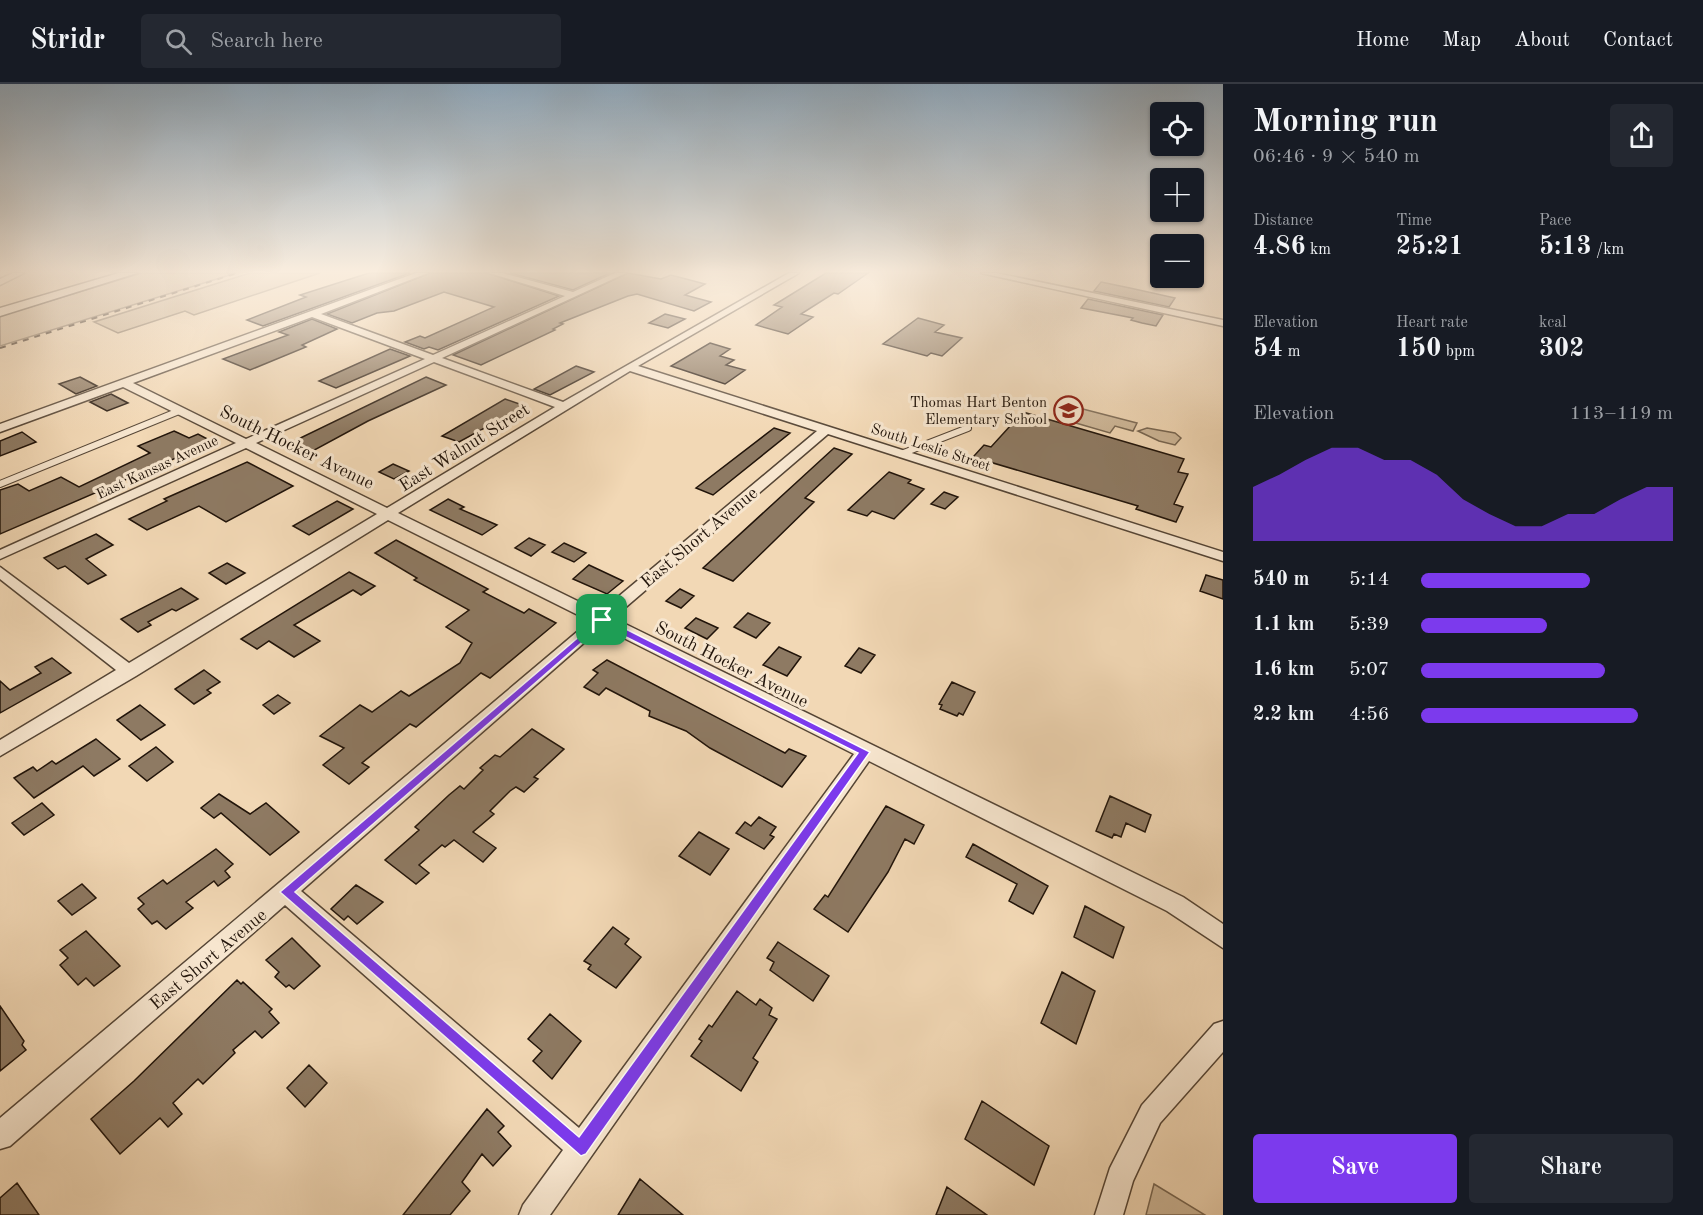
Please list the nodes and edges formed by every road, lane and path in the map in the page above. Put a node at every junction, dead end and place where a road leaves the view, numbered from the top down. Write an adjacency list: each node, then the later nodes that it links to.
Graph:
1 (281, 326): 7 (street)
2 (346, 326): 5 (street)
3 (507, 326): 5 (street, East Kansas Avenue)
4 (702, 326): 6 (street, East Walnut Street)
5 (435, 358): 8 (street); 13 (street, East Kansas Avenue)
6 (629, 367): 8 (street, East Walnut Street); 12 (street, South Leslie Street)
7 (124, 383): 9 (street, South Hocker Avenue); 10 (street)
8 (564, 407): 16 (street, East Walnut Street)
9 (179, 411): 13 (street, South Hocker Avenue); 15 (lane)
10 (0, 428)
11 (968, 428): 14 (lane)
12 (826, 430): 14 (street, South Leslie Street); 20 (street, East Short Avenue)
13 (245, 443): 16 (street, South Hocker Avenue); 17 (street, East Kansas Avenue)
14 (901, 454): 18 (street, South Leslie Street)
15 (0, 484)
16 (389, 514): 20 (street, South Hocker Avenue); 21 (street, East Walnut Street)
17 (0, 555)
18 (1223, 557)
19 (0, 572): 21 (street)
20 (602, 620): 23 (street, South Hocker Avenue); 24 (street, East Short Avenue)
21 (130, 672): 22 (street, East Walnut Street)
22 (0, 749)
23 (865, 752): 25 (street, South Hocker Avenue); 28 (street)
24 (286, 892): 27 (street, East Short Avenue); 28 (street)
25 (1223, 937)
26 (1223, 1034): 30 (street)
27 (0, 1136)
28 (581, 1148): 29 (street)
29 (533, 1215)
30 (1109, 1215)

